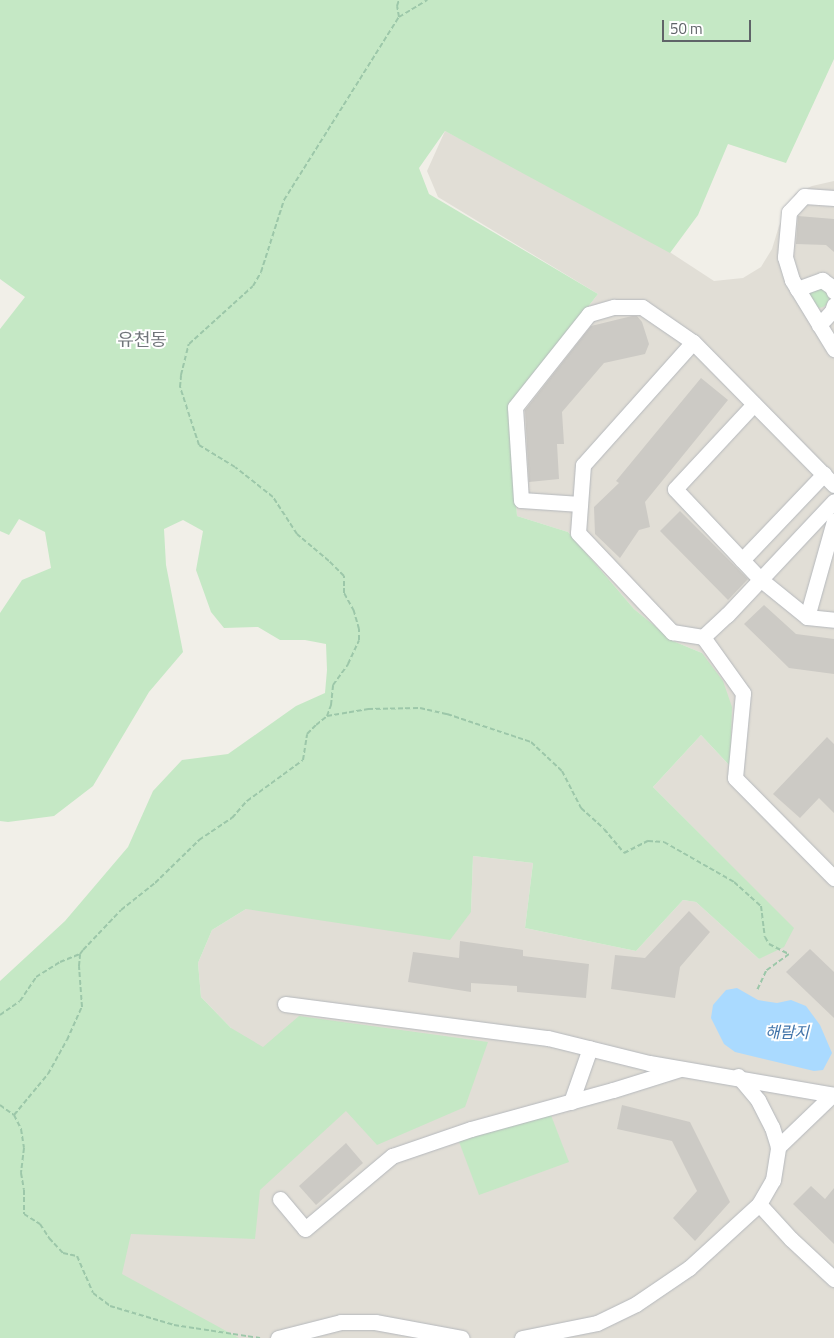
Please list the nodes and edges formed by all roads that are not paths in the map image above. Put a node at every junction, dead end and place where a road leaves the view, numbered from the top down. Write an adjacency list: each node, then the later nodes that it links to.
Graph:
1 (834, 198): 2 (lane)
2 (797, 289): 3 (lane); 5 (lane)
3 (834, 292)
4 (834, 305): 5 (lane)
5 (819, 325): 7 (lane)
6 (694, 342): 8 (lane); 11 (lane); 11 (lane)
7 (834, 349)
8 (754, 404): 9 (lane); 13 (lane)
9 (829, 480): 13 (lane)
10 (834, 501): 14 (lane)
11 (580, 504): 17 (lane)
12 (834, 521): 15 (lane)
13 (742, 560): 14 (lane)
14 (760, 579): 15 (lane); 17 (lane)
15 (807, 617): 16 (lane)
16 (834, 620)
17 (703, 637): 18 (lane)
18 (834, 878)
19 (285, 1004): 20 (lane)
20 (590, 1048): 21 (lane); 24 (lane)
21 (684, 1068): 22 (lane); 24 (lane)
22 (738, 1076): 23 (lane); 25 (lane)
23 (833, 1095): 25 (lane)
24 (571, 1102): 26 (lane)
25 (778, 1147): 27 (lane)
26 (280, 1200)
27 (760, 1204): 28 (lane); 29 (lane)
28 (834, 1279)
29 (571, 1333): 32 (lane)
30 (278, 1338): 31 (lane)
31 (462, 1338)
32 (522, 1338)

